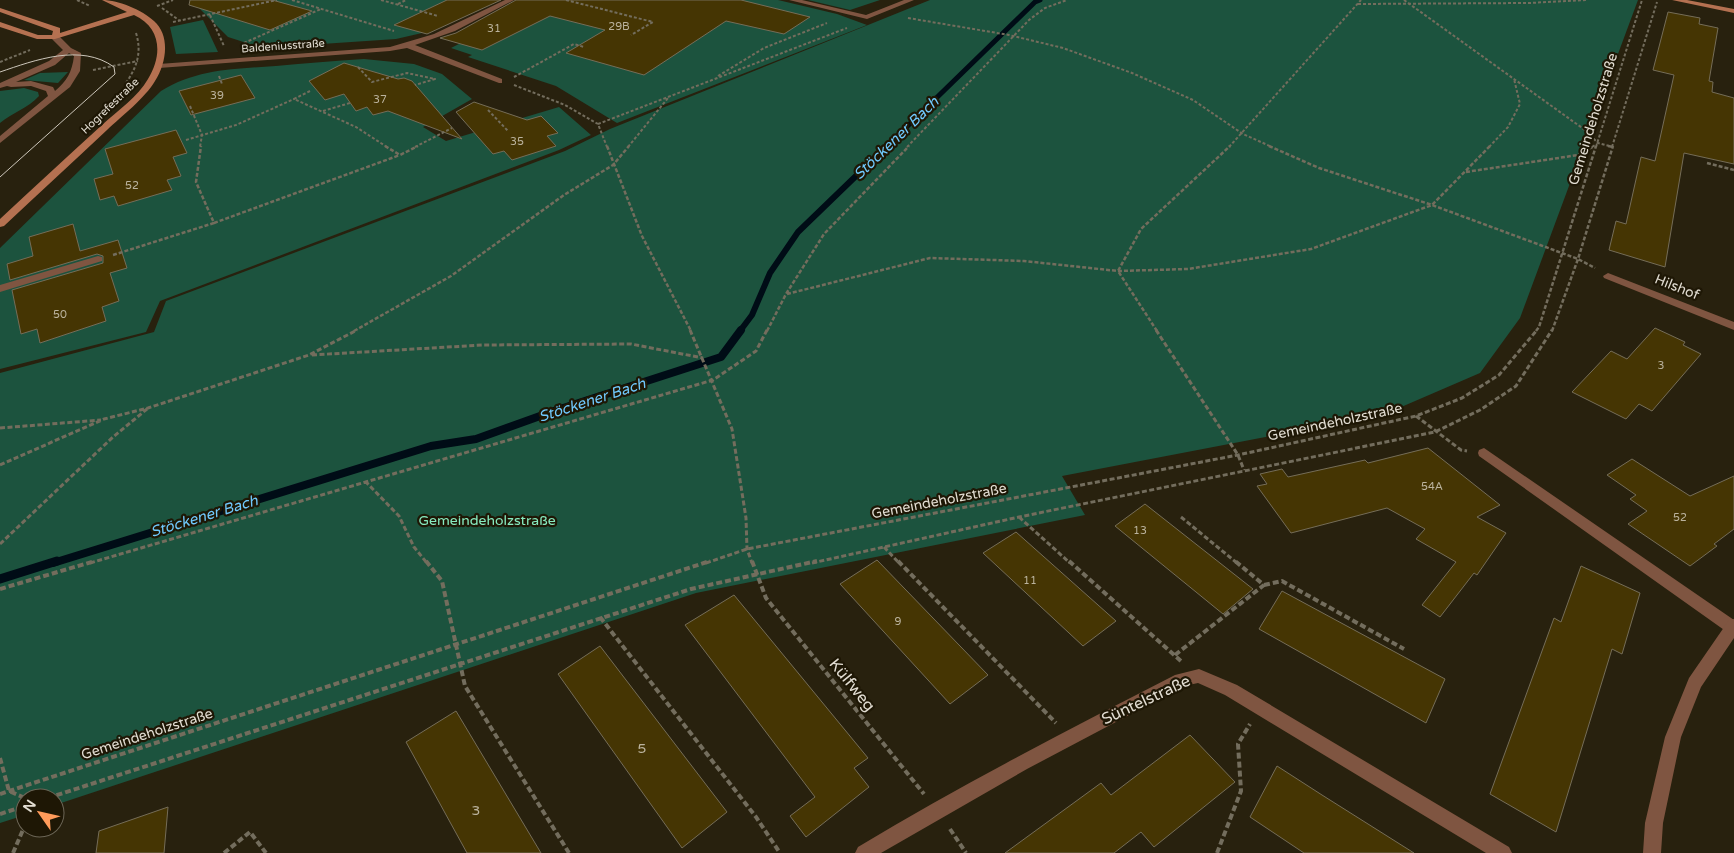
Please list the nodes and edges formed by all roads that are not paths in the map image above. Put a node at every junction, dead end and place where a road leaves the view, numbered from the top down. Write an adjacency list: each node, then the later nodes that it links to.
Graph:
1 (106, 0): 8 (street, Hogrefestraße)
2 (510, 0): 11 (street, Baldeniusstraße)
3 (794, 0): 4 (street)
4 (910, 0)
5 (1676, 0): 7 (street)
6 (0, 10): 10 (street)
7 (1734, 11)
8 (135, 12): 10 (street); 13 (street, Hogrefestraße)
9 (0, 24): 10 (street)
10 (56, 37): 12 (street)
11 (410, 46): 13 (street, Baldeniusstraße); 14 (street, Baldeniusstraße)
12 (68, 50): 15 (street); 16 (street)
13 (159, 66): 18 (street, Hogrefestraße)
14 (502, 82)
15 (0, 86): 16 (street)
16 (53, 97): 17 (street)
17 (0, 140)
18 (0, 224)
19 (98, 259): 21 (street)
20 (1608, 276): 22 (street, Hilshof)
21 (0, 289)
22 (1734, 326)
23 (1484, 453): 24 (street)
24 (1733, 626): 27 (street)
25 (864, 853): 26 (street, Süntelstraße)
26 (1503, 853)
27 (1652, 853)

